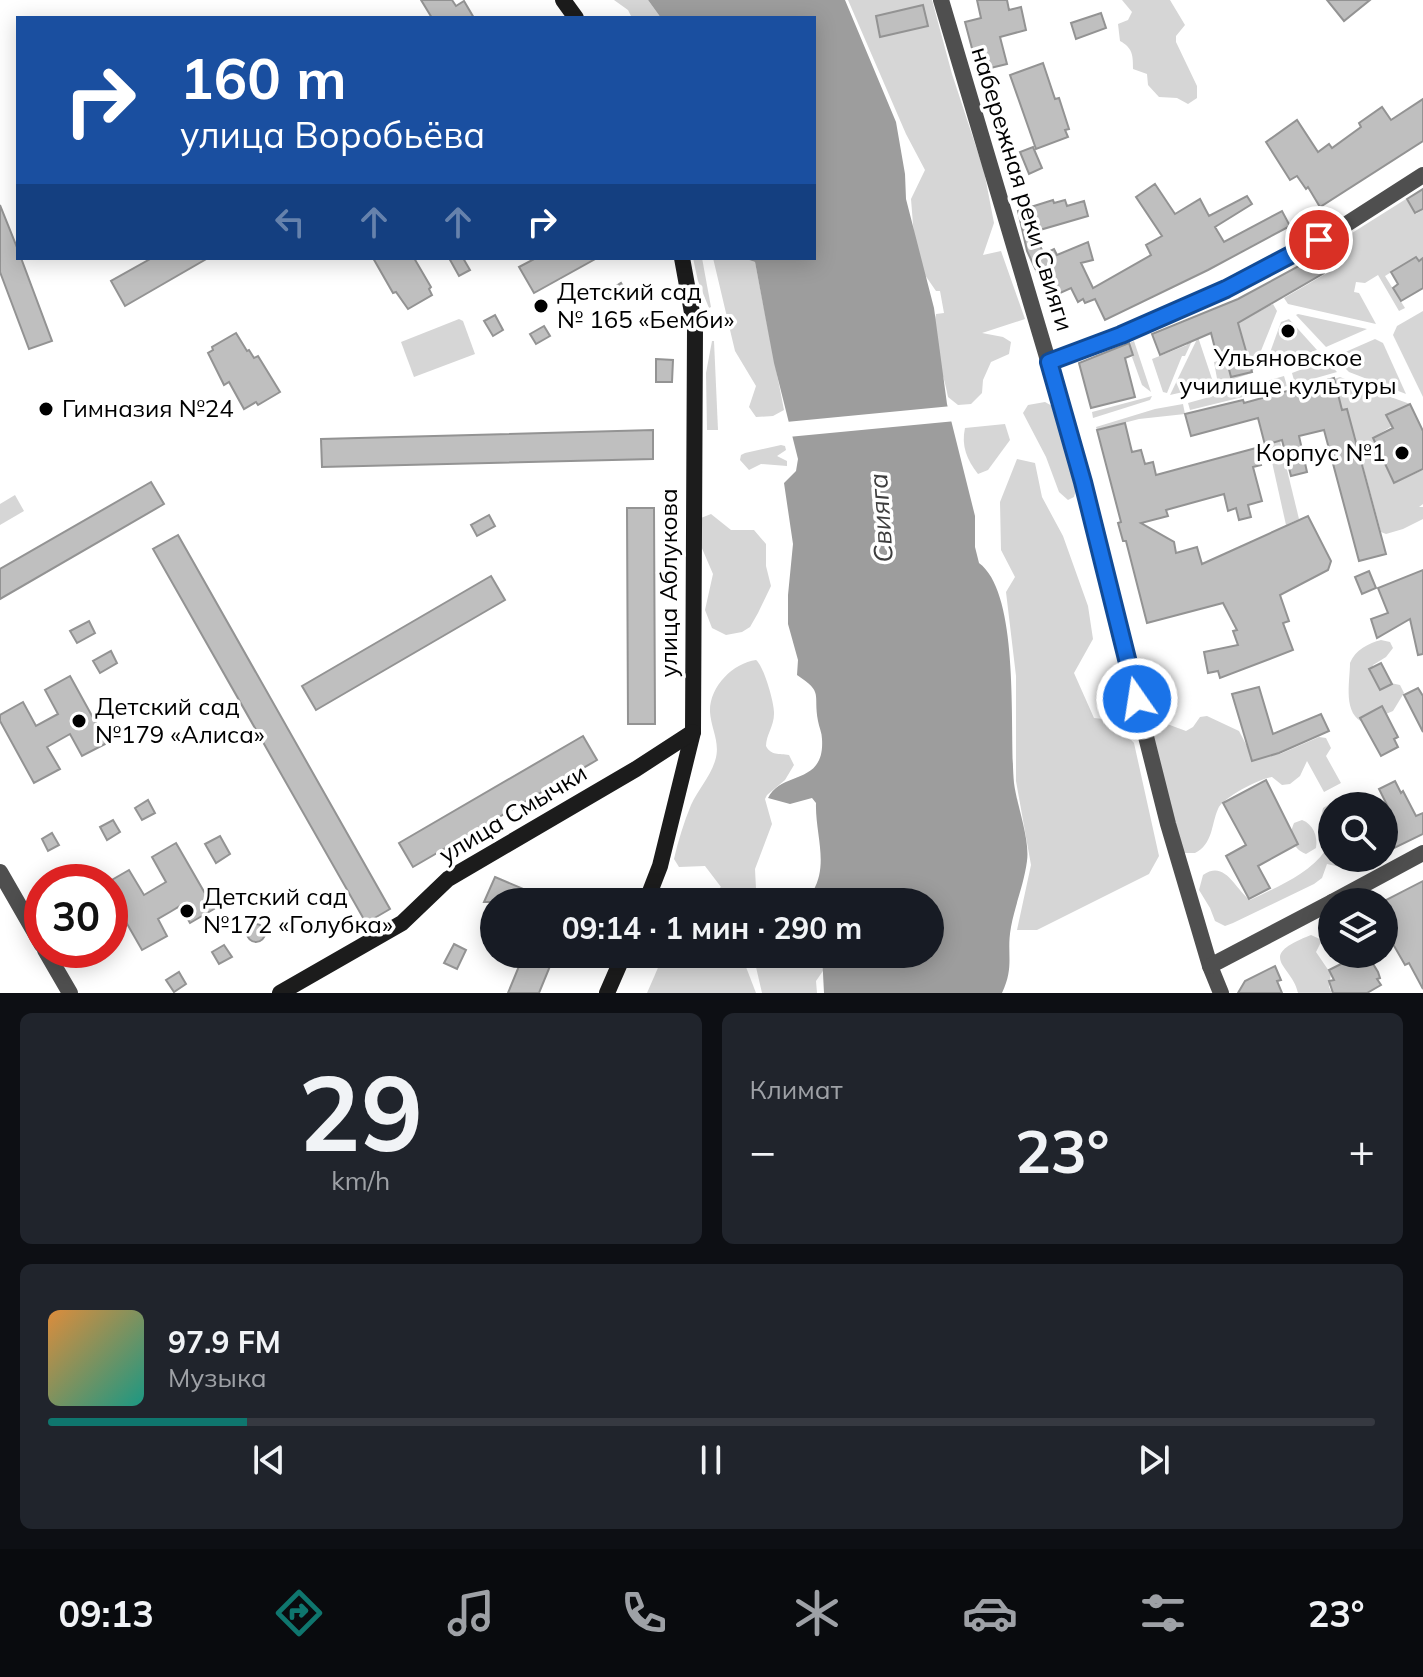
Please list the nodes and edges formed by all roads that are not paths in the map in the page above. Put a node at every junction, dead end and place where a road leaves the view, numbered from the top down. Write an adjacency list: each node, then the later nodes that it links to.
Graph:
1 (941, 0): 4 (street, набережная реки Свияги)
2 (1423, 175): 4 (street)
3 (682, 260): 5 (street, улица Аблукова)
4 (1049, 362): 12 (street, набережная реки Свияги)
5 (693, 732): 8 (street, улица Аблукова); 16 (street, улица Смычки)
6 (1423, 853): 9 (street)
7 (0, 872): 11 (street)
8 (651, 888)
9 (1358, 888)
10 (1318, 909): 12 (street)
11 (24, 914)
12 (1210, 966): 18 (street, набережная реки Свияги)
13 (55, 968): 15 (street)
14 (618, 968): 17 (street)
15 (70, 993)
16 (280, 993)
17 (607, 993)
18 (1221, 993)

